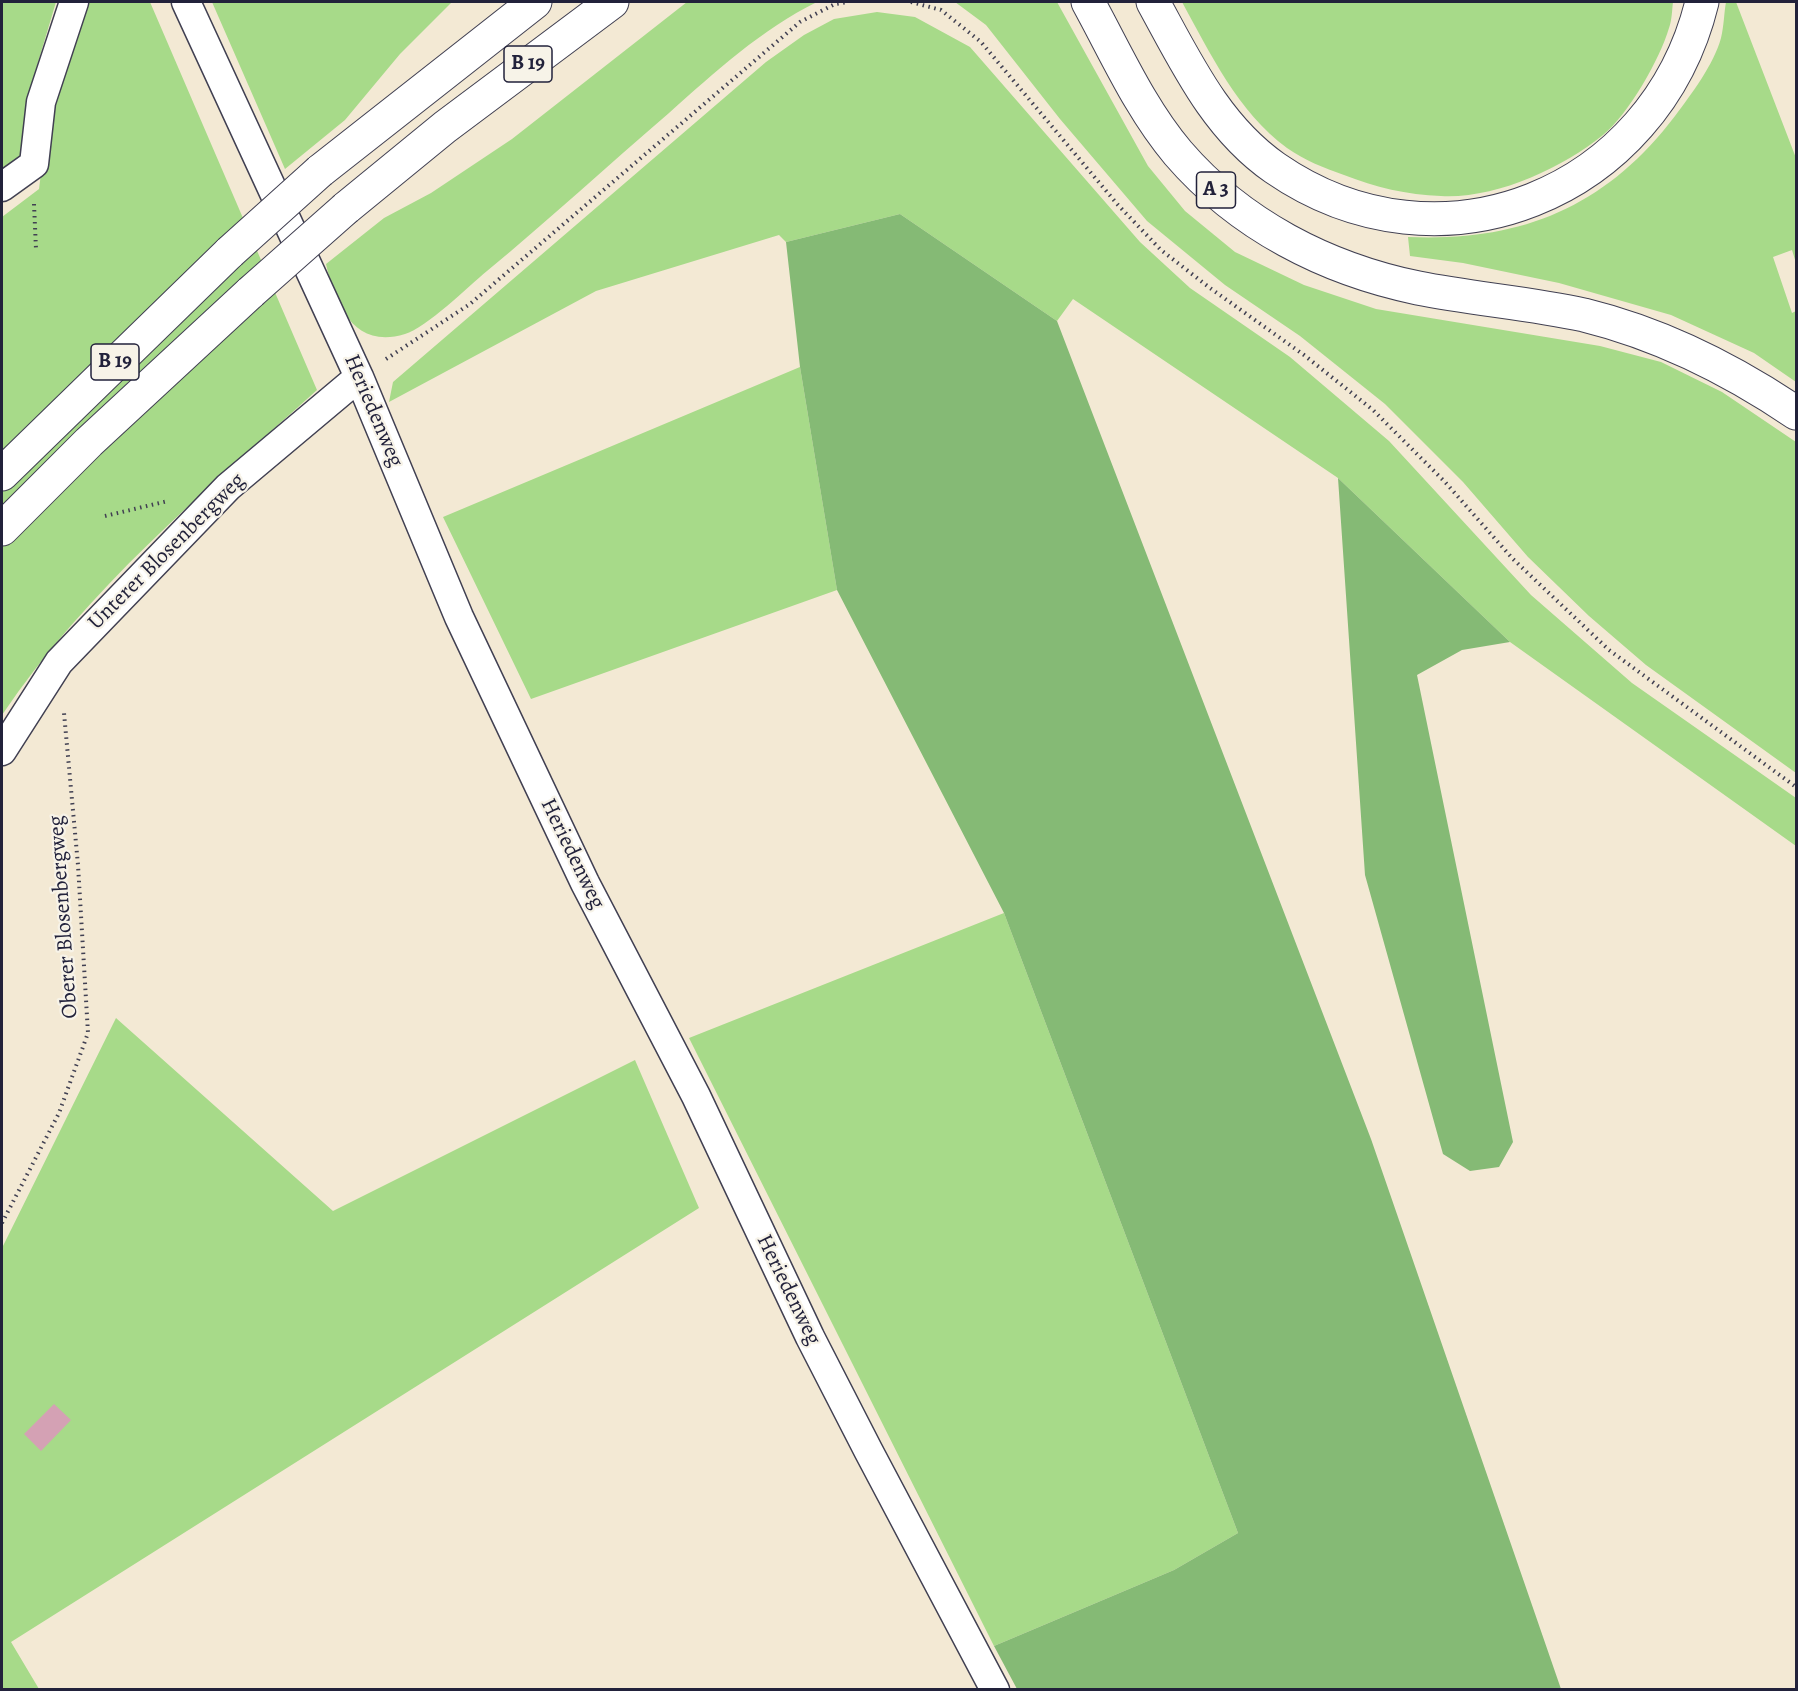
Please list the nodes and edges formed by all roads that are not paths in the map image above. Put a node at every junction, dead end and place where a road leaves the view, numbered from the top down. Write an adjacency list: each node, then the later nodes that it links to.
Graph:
1 (74, 2): 8 (street)
2 (186, 2): 9 (street, Heriedenweg)
3 (535, 2): 11 (main road, B 19, bridge)
4 (612, 2): 12 (main road, B 19, bridge)
5 (1088, 2): 10 (main road, A 3)
6 (1153, 2): 7 (main road)
7 (1702, 2)
8 (2, 187)
9 (359, 377): 13 (street, Unterer Blosenbergweg); 14 (street, Heriedenweg)
10 (1797, 413)
11 (2, 474)
12 (2, 529)
13 (2, 751)
14 (995, 1689)

